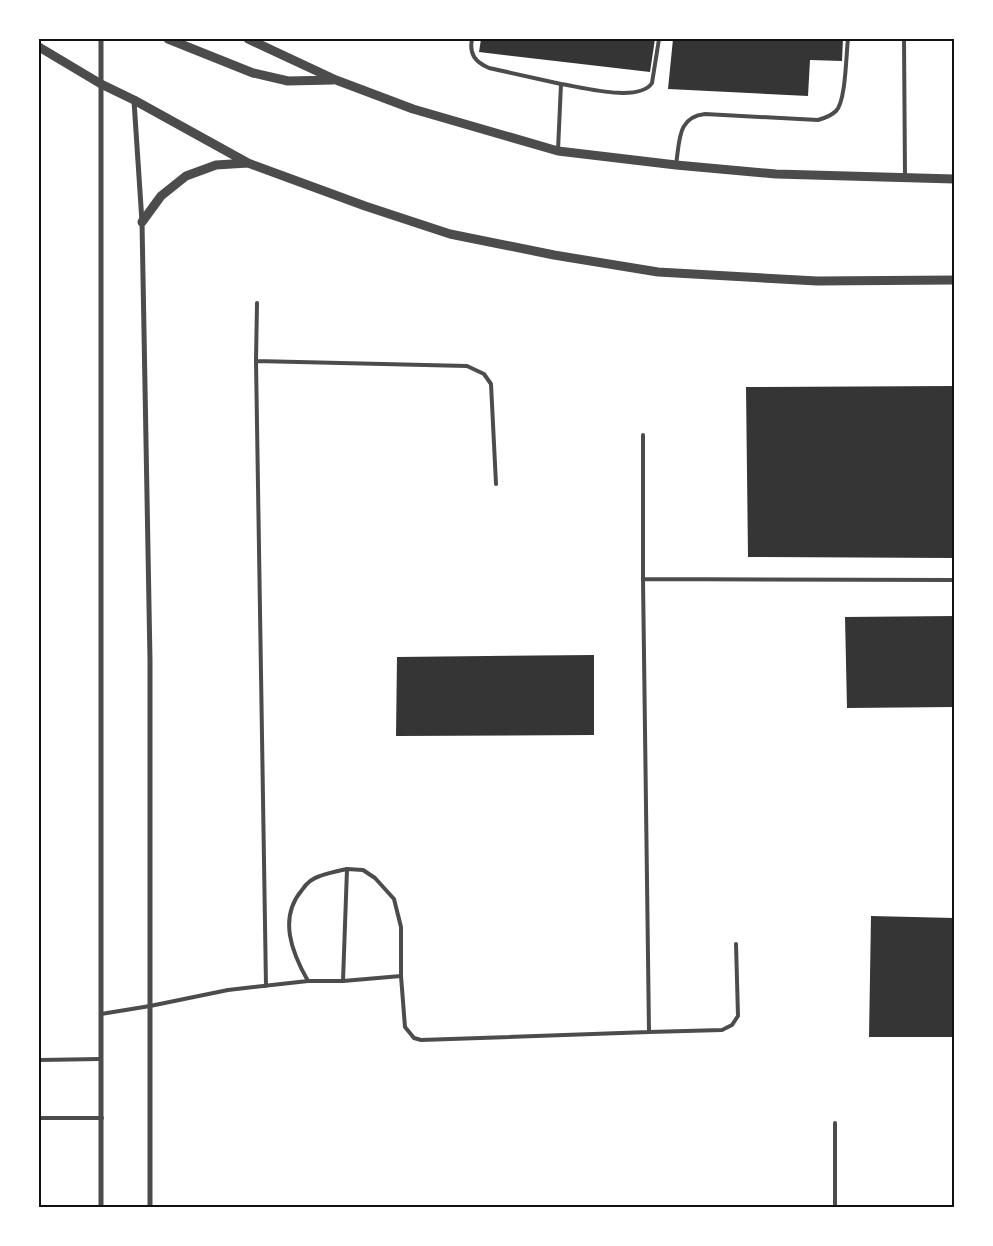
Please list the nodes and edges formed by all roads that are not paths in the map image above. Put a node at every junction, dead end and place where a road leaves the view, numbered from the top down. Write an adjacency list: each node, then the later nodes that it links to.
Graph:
1 (101, 39): 10 (street)
2 (168, 39): 9 (street)
3 (248, 39): 9 (street)
4 (472, 39): 11 (lane)
5 (659, 39): 11 (lane)
6 (848, 39): 15 (lane)
7 (904, 39): 16 (lane)
8 (39, 47): 10 (street)
9 (336, 80): 13 (street)
10 (101, 84): 12 (street); 33 (street)
11 (561, 84): 13 (lane)
12 (134, 100): 14 (street); 18 (street)
13 (558, 151): 15 (street)
14 (248, 163): 18 (street); 19 (street)
15 (676, 165): 16 (street)
16 (905, 179): 17 (street)
17 (954, 179)
18 (142, 222): 32 (street)
19 (954, 280)
20 (257, 304): 21 (lane)
21 (256, 361): 23 (lane); 31 (lane)
22 (643, 435): 24 (lane)
23 (496, 484)
24 (643, 579): 25 (lane); 34 (lane)
25 (954, 580)
26 (346, 869): 28 (lane); 29 (lane); 30 (lane)
27 (736, 944): 34 (lane)
28 (401, 976): 30 (lane); 34 (lane)
29 (308, 981): 30 (lane); 31 (lane)
30 (343, 982)
31 (266, 986): 32 (lane)
32 (150, 1006): 33 (lane); 41 (street)
33 (101, 1014): 35 (street)
34 (650, 1032)
35 (100, 1059): 36 (lane); 38 (street)
36 (39, 1060)
37 (39, 1118): 38 (lane)
38 (102, 1118): 40 (street)
39 (835, 1123): 42 (lane)
40 (101, 1207)
41 (150, 1207)
42 (836, 1207)

